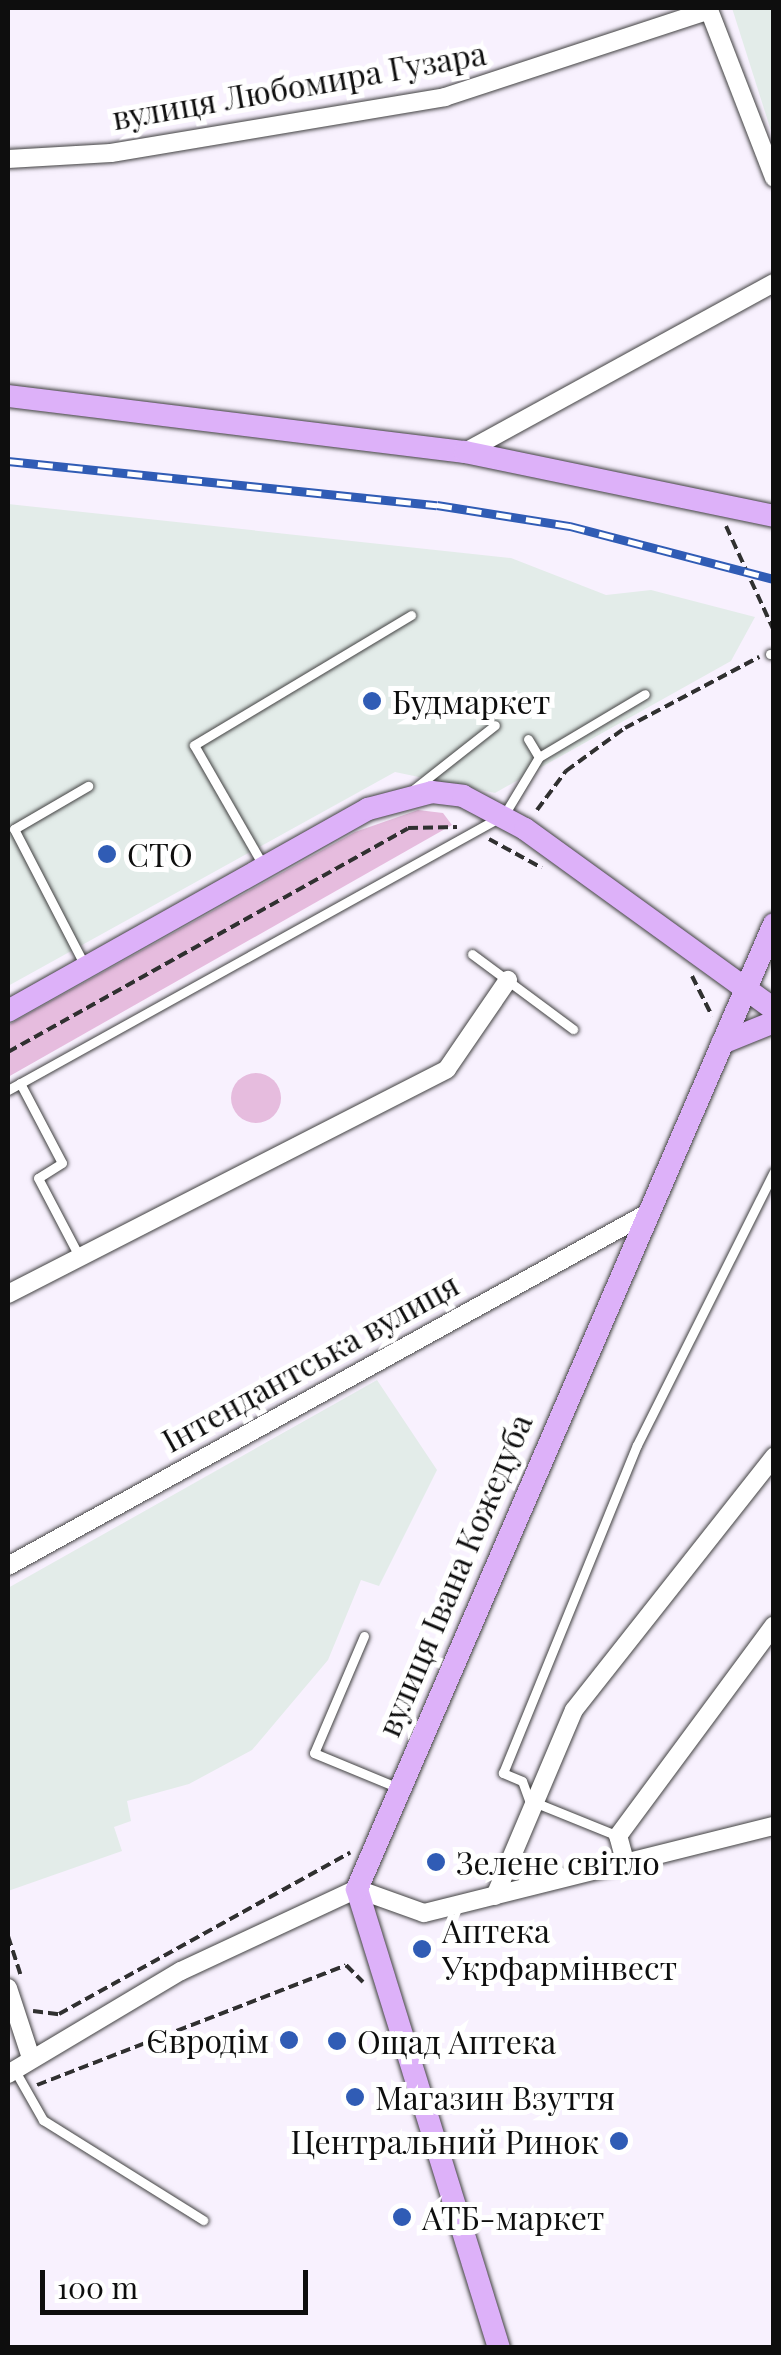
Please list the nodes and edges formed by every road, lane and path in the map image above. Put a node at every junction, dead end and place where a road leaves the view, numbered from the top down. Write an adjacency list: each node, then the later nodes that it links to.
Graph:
1 (8, 158): 2 (street, вулиця Любомира Гузара)
2 (774, 178)
3 (774, 283): 5 (street)
4 (8, 396): 5 (main road)
5 (465, 452): 6 (main road)
6 (716, 504): 7 (main road); 9 (path)
7 (774, 516)
8 (412, 615): 19 (lane)
9 (774, 631)
10 (772, 654): 17 (path)
11 (645, 694): 14 (lane)
12 (494, 726): 16 (lane)
13 (528, 739): 14 (lane)
14 (539, 757): 18 (lane)
15 (88, 786): 23 (lane)
16 (408, 793): 18 (main road); 19 (main road)
17 (537, 810)
18 (504, 815): 22 (main road); 31 (lane)
19 (263, 866): 23 (main road)
20 (769, 934): 22 (main road); 25 (main road, вулиця Івана Кожедуба); 26 (main road)
21 (472, 954): 24 (lane)
22 (703, 956): 25 (main road); 30 (main road)
23 (86, 967): 27 (main road)
24 (508, 980): 29 (lane); 35 (street)
25 (747, 988): 26 (main road); 30 (main road, вулиця Івана Кожедуба)
26 (774, 1007)
27 (8, 1011)
28 (774, 1022): 30 (main road)
29 (573, 1029)
30 (727, 1032): 34 (main road, вулиця Івана Кожедуба)
31 (20, 1083): 32 (lane); 35 (lane)
32 (8, 1090)
33 (774, 1172): 42 (lane)
34 (644, 1215): 38 (street, Інтендантська вулиця); 41 (main road, вулиця Івана Кожедуба)
35 (79, 1256): 36 (street)
36 (8, 1294)
37 (774, 1457): 42 (street)
38 (8, 1566)
39 (774, 1625): 44 (street)
40 (364, 1636): 41 (lane)
41 (399, 1788): 46 (main road, вулиця Івана Кожедуба)
42 (530, 1800): 44 (lane); 47 (street)
43 (774, 1826): 45 (street)
44 (618, 1836): 45 (street)
45 (626, 1865): 47 (street)
46 (358, 1889): 47 (street); 50 (street); 54 (main road)
47 (495, 1896)
48 (367, 1986): 52 (path)
49 (8, 1988): 50 (street)
50 (30, 2055): 51 (street)
51 (11, 2072): 53 (lane)
52 (34, 2086)
53 (202, 2220)
54 (499, 2348)

